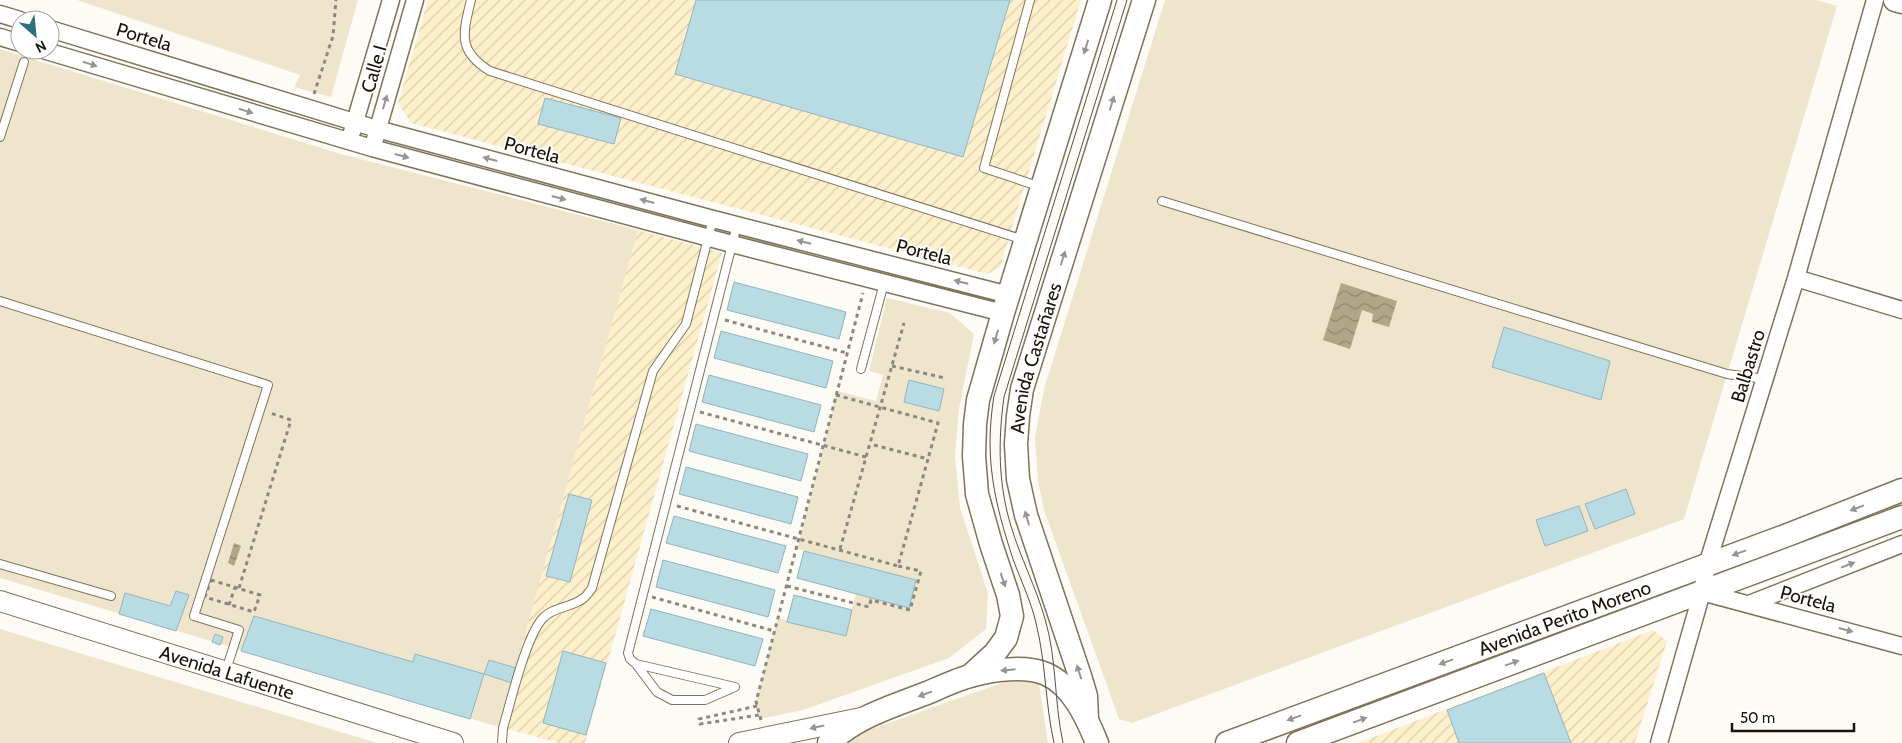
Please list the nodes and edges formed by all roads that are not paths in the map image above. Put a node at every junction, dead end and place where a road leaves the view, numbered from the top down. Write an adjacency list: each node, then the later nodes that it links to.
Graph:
1 (390, 0): 13 (street, Calle I)
2 (415, 0): 14 (street, Calle I, one-way to 2)
3 (471, 0): 23 (lane)
4 (1030, 0): 18 (lane)
5 (1100, 0): 18 (main road, one-way to 18)
6 (1144, 0): 46 (main road, Avenida Castañares, one-way to 6)
7 (1874, 0): 25 (street, Balbastro)
8 (1895, 0): 9 (main road)
9 (1902, 2)
10 (60, 32): 13 (street, Portela)
11 (60, 55): 16 (street, Portela, one-way to 16)
12 (24, 62): 15 (lane)
13 (354, 122): 14 (street, Portela); 16 (street, Calle I)
14 (378, 129): 17 (street, Calle I); 20 (street, Portela, one-way to 14)
15 (0, 137)
16 (350, 142): 17 (street, Portela)
17 (372, 148): 22 (street, Portela, one-way to 22)
18 (1042, 187): 23 (main road)
19 (1162, 201): 31 (lane)
20 (712, 219): 21 (street, Portela); 22 (lane)
21 (737, 225): 24 (lane); 28 (street, Portela, one-way to 21)
22 (708, 238): 24 (street, Portela); 49 (lane)
23 (1026, 240): 28 (main road)
24 (732, 244): 26 (street, Portela); 42 (lane)
25 (1796, 278): 29 (street); 31 (street, Balbastro)
26 (884, 283): 28 (street, Portela); 30 (lane)
27 (0, 301): 43 (lane)
28 (1006, 304): 44 (main road, one-way to 44)
29 (1902, 310)
30 (861, 369)
31 (1765, 379): 36 (street, Balbastro)
32 (1902, 490): 36 (main road, Avenida Perito Moreno, one-way to 36)
33 (1902, 517): 37 (main road, Avenida Perito Moreno)
34 (1902, 544): 40 (street, one-way to 34)
35 (0, 564): 38 (lane)
36 (1707, 565): 37 (street, Balbastro); 53 (main road, Avenida Perito Moreno, one-way to 53)
37 (1702, 592): 40 (street, Portela); 47 (main road, Avenida Perito Moreno, one-way to 37); 55 (street, Balbastro)
38 (111, 596)
39 (0, 601): 43 (street, Avenida Lafuente)
40 (1749, 604): 41 (street, Portela, one-way to 41)
41 (1902, 646)
42 (636, 664): 42 (lane)
43 (226, 672): 48 (street, Avenida Lafuente)
44 (970, 676): 45 (main road, one-way to 45); 46 (main road, one-way to 44)
45 (865, 717): 50 (street, one-way to 50); 51 (main road)
46 (1088, 720): 52 (main road)
47 (1324, 738): 54 (main road, Avenida Perito Moreno)
48 (453, 743)
49 (502, 743)
50 (738, 743)
51 (829, 743)
52 (1098, 743)
53 (1227, 743)
54 (1298, 743)
55 (1659, 743)

